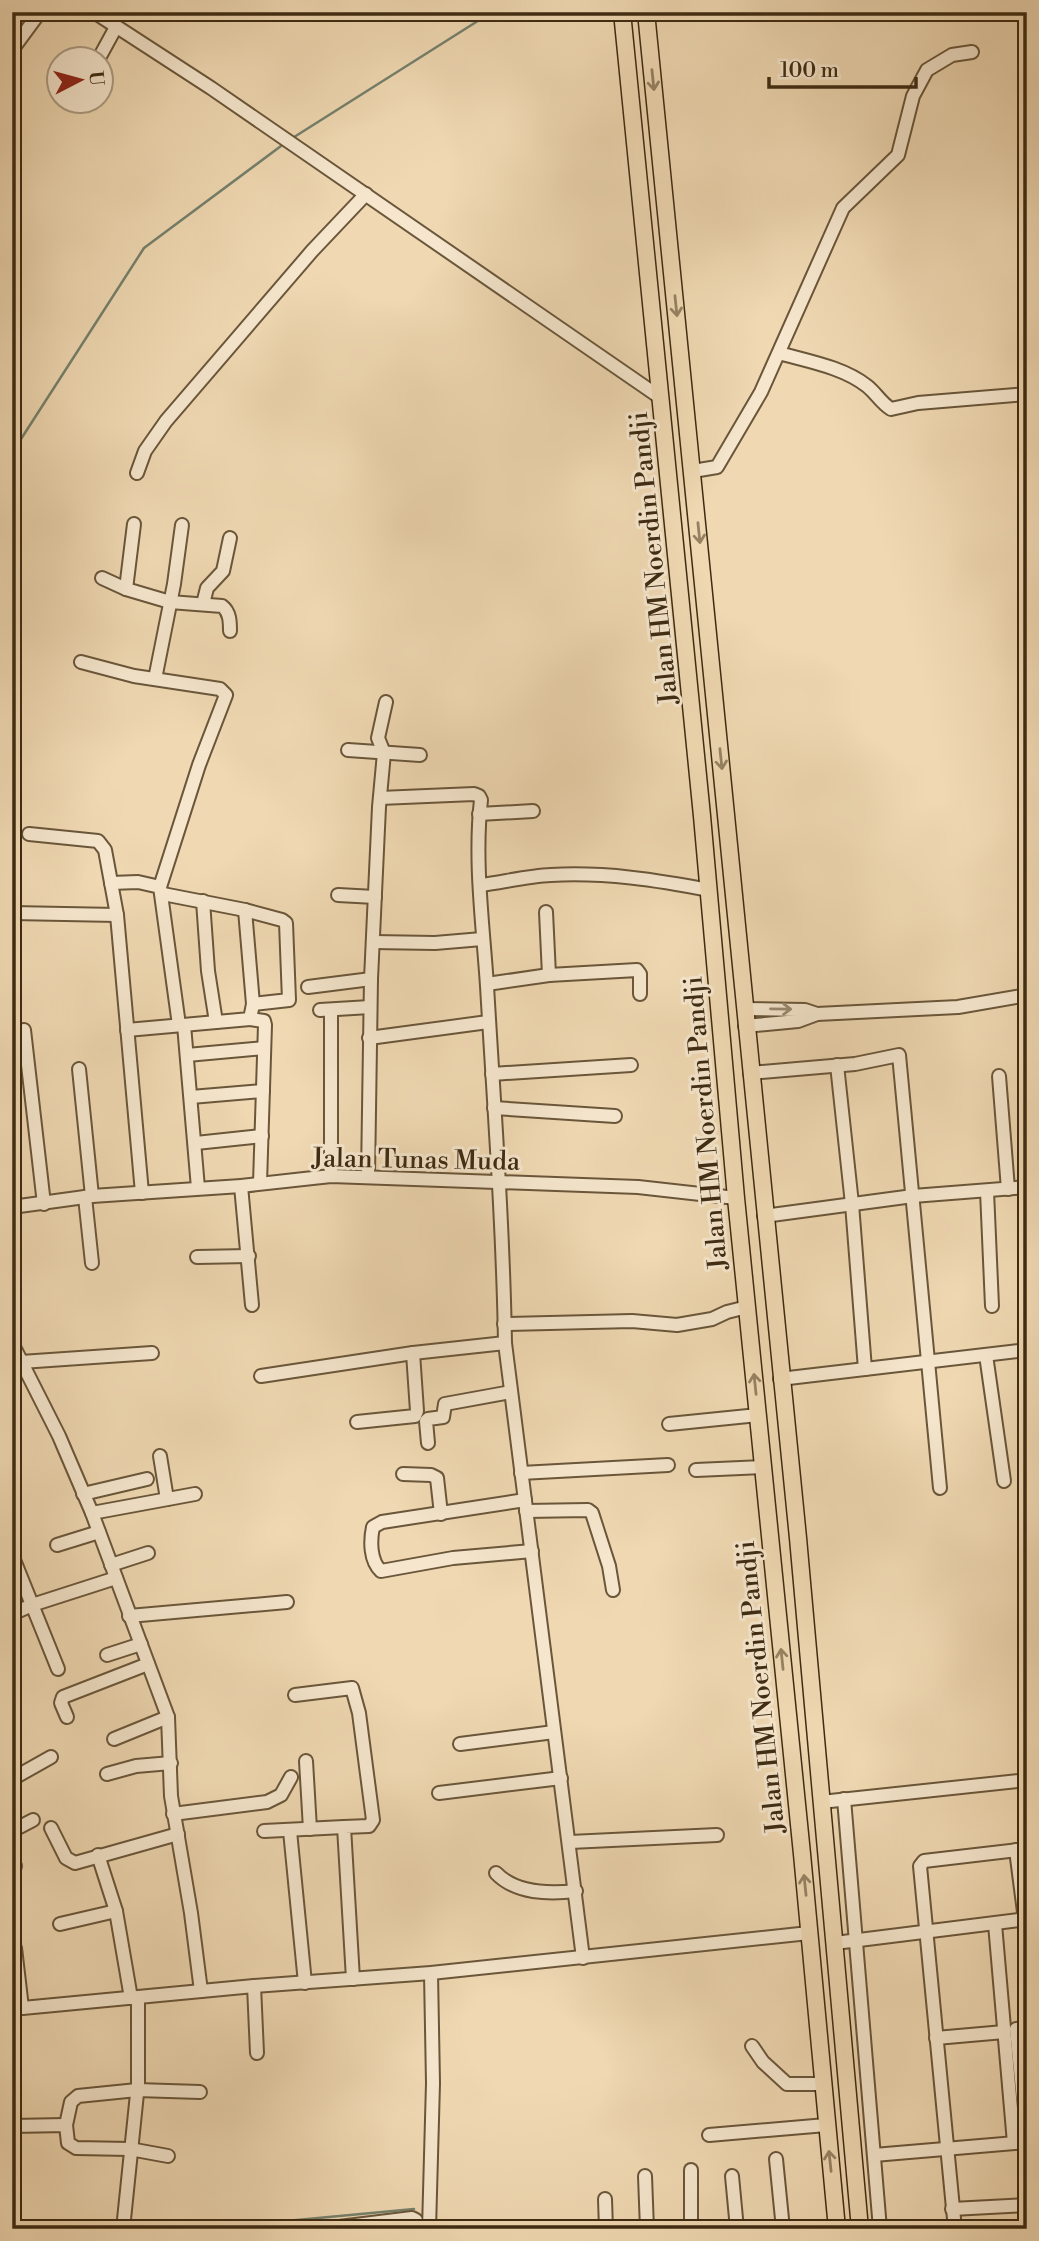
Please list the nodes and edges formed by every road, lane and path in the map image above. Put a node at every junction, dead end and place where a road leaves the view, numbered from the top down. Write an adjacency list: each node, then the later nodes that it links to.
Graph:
1 (40, 12): 7 (street)
2 (94, 12): 5 (street)
3 (622, 12): 12 (main road, Jalan HM Noerdin Pandji)
4 (646, 12): 13 (main road, Jalan HM Noerdin Pandji, one-way to 13)
5 (116, 27): 6 (street); 9 (street)
6 (106, 46)
7 (12, 50)
8 (972, 52): 10 (street)
9 (366, 194): 12 (street); 14 (street)
10 (779, 353): 11 (street); 13 (street)
11 (1027, 394)
12 (662, 398): 36 (main road, Jalan HM Noerdin Pandji)
13 (693, 471): 54 (main road, Jalan HM Noerdin Pandji, one-way to 54)
14 (137, 473)
15 (134, 524): 19 (street)
16 (182, 525): 20 (street)
17 (230, 538): 21 (street)
18 (102, 578): 19 (street)
19 (126, 589): 20 (street)
20 (170, 602): 21 (street); 24 (street)
21 (203, 604): 22 (street)
22 (230, 631)
23 (81, 663): 24 (street)
24 (155, 679): 35 (street)
25 (386, 702): 27 (street)
26 (348, 750): 27 (street)
27 (384, 753): 28 (street); 29 (street)
28 (420, 755)
29 (380, 798): 31 (street); 38 (street)
30 (533, 810): 31 (street)
31 (479, 814): 34 (street)
32 (29, 834): 33 (street)
33 (111, 883): 35 (street); 43 (street)
34 (481, 885): 36 (street); 44 (street)
35 (161, 890): 39 (street); 58 (street)
36 (709, 890): 88 (main road, Jalan HM Noerdin Pandji)
37 (338, 895): 38 (street)
38 (375, 897): 45 (street)
39 (203, 901): 40 (street); 56 (street)
40 (244, 910): 52 (street); 52 (street)
41 (547, 912): 46 (street)
42 (12, 913): 43 (street)
43 (117, 915): 60 (street)
44 (482, 939): 45 (street); 48 (street)
45 (373, 942): 47 (street)
46 (549, 975): 48 (street); 50 (street)
47 (371, 979): 49 (street); 53 (street)
48 (486, 984): 57 (street)
49 (307, 987)
50 (640, 994)
51 (1027, 995): 54 (street)
52 (253, 1004): 55 (street)
53 (370, 1007): 61 (street); 76 (street)
54 (745, 1017): 67 (main road, Jalan HM Noerdin Pandji)
55 (250, 1019): 56 (street); 62 (street)
56 (216, 1022): 58 (street)
57 (488, 1022): 61 (street); 68 (street)
58 (182, 1025): 60 (street); 63 (street)
59 (23, 1030): 90 (street)
60 (127, 1030): 85 (street)
61 (369, 1038): 77 (street)
62 (264, 1048): 63 (street); 70 (street)
63 (187, 1055): 71 (street)
64 (631, 1065): 68 (street)
65 (837, 1065): 67 (street); 86 (street); 91 (street)
66 (79, 1069): 87 (street)
67 (750, 1073): 92 (main road, Jalan HM Noerdin Pandji)
68 (492, 1074): 72 (street)
69 (999, 1076): 83 (street)
70 (262, 1091): 71 (street); 74 (street)
71 (191, 1097): 75 (street)
72 (494, 1108): 73 (street); 79 (street)
73 (615, 1116)
74 (262, 1136): 75 (street); 78 (street)
75 (196, 1143): 82 (street)
76 (331, 1176): 77 (street, Jalan Tunas Muda); 78 (street, Jalan Tunas Muda)
77 (369, 1176): 79 (street, Jalan Tunas Muda)
78 (260, 1183): 80 (street, Jalan Tunas Muda)
79 (500, 1183): 88 (street, Jalan Tunas Muda); 99 (street)
80 (241, 1186): 82 (street, Jalan Tunas Muda); 93 (street)
81 (1027, 1187): 83 (street)
82 (198, 1188): 85 (street, Jalan Tunas Muda)
83 (1008, 1189): 84 (street)
84 (987, 1191): 86 (street); 97 (street)
85 (142, 1193): 87 (street, Jalan Tunas Muda)
86 (913, 1196): 91 (street); 107 (street)
87 (88, 1197): 90 (street, Jalan Tunas Muda); 95 (street)
88 (736, 1198): 98 (main road, Jalan HM Noerdin Pandji)
89 (13, 1202): 90 (street, Jalan Tunas Muda)
90 (44, 1204)
91 (852, 1204): 92 (street); 108 (street)
92 (764, 1216): 110 (main road, Jalan HM Noerdin Pandji)
93 (249, 1256): 94 (street); 96 (street)
94 (197, 1257)
95 (92, 1263)
96 (252, 1305)
97 (992, 1306)
98 (747, 1307): 99 (street); 112 (main road, Jalan HM Noerdin Pandji, one-way to 98)
99 (505, 1324): 101 (street)
100 (12, 1343): 106 (street)
101 (505, 1343): 104 (street); 111 (street)
102 (1027, 1350): 105 (street)
103 (152, 1353): 106 (street)
104 (413, 1353): 109 (street); 113 (street)
105 (986, 1355): 107 (street); 123 (street)
106 (21, 1362): 125 (street)
107 (928, 1362): 108 (street); 124 (street)
108 (864, 1369): 110 (street)
109 (261, 1376)
110 (780, 1380): 163 (main road, Jalan HM Noerdin Pandji)
111 (511, 1392): 115 (street); 120 (street)
112 (758, 1415): 114 (street); 118 (main road, Jalan HM Noerdin Pandji)
113 (357, 1422)
114 (669, 1424)
115 (428, 1443)
116 (160, 1456): 127 (street)
117 (668, 1465): 120 (street)
118 (763, 1467): 119 (street); 164 (main road, Jalan HM Noerdin Pandji, one-way to 118)
119 (696, 1470)
120 (522, 1473): 128 (street)
121 (403, 1474): 130 (street)
122 (147, 1479): 125 (street)
123 (1004, 1481)
124 (940, 1489)
125 (83, 1494): 129 (street)
126 (195, 1494): 127 (street)
127 (167, 1499): 129 (street)
128 (526, 1505): 130 (street); 133 (street); 138 (street)
129 (92, 1513): 131 (street)
130 (441, 1514): 133 (street)
131 (99, 1532): 132 (street); 136 (street)
132 (57, 1545)
133 (532, 1551): 150 (street)
134 (148, 1553): 136 (street)
135 (12, 1555): 140 (street)
136 (111, 1565): 137 (street)
137 (116, 1578): 140 (street); 142 (street)
138 (613, 1590)
139 (287, 1602): 142 (street)
140 (32, 1605): 141 (street); 146 (street)
141 (12, 1614)
142 (129, 1616): 143 (street)
143 (141, 1644): 144 (street); 145 (street)
144 (107, 1655)
145 (148, 1664): 148 (street); 149 (street)
146 (58, 1669)
147 (295, 1695): 167 (street)
148 (67, 1717)
149 (167, 1717): 151 (street); 155 (street)
150 (554, 1732): 152 (street); 158 (street)
151 (114, 1739)
152 (460, 1744)
153 (51, 1757): 159 (street)
154 (306, 1761): 169 (street)
155 (171, 1763): 156 (street); 165 (street)
156 (107, 1774)
157 (290, 1777): 165 (street)
158 (561, 1778): 161 (street); 175 (street)
159 (12, 1779)
160 (1027, 1780): 162 (street)
161 (439, 1793)
162 (844, 1799): 163 (street); 186 (street)
163 (821, 1800): 164 (main road); 187 (main road, Jalan HM Noerdin Pandji)
164 (797, 1802): 185 (main road, Jalan HM Noerdin Pandji, one-way to 164)
165 (173, 1814): 173 (street)
166 (33, 1820): 170 (street)
167 (344, 1827): 169 (street); 191 (street)
168 (51, 1828): 177 (street)
169 (310, 1829): 172 (street)
170 (12, 1831)
171 (264, 1831): 172 (street)
172 (290, 1831): 192 (street)
173 (177, 1834): 177 (street); 194 (street)
174 (717, 1835): 175 (street)
175 (569, 1842): 179 (street)
176 (1021, 1850): 181 (street); 184 (street)
177 (99, 1855): 180 (street)
178 (496, 1873): 179 (street)
179 (576, 1891): 189 (street)
180 (116, 1911): 182 (street); 195 (street)
181 (1026, 1919): 183 (street)
182 (61, 1924)
183 (995, 1924): 184 (street); 198 (street)
184 (927, 1932): 186 (street); 199 (street)
185 (809, 1933): 189 (street); 202 (main road, Jalan HM Noerdin Pandji)
186 (856, 1941): 187 (street); 212 (street)
187 (835, 1943): 234 (main road, Jalan HM Noerdin Pandji)
188 (15, 1948): 196 (street)
189 (583, 1958): 190 (street)
190 (431, 1973): 191 (street); 227 (street)
191 (353, 1979): 192 (street)
192 (305, 1983): 193 (street)
193 (254, 1986): 194 (street); 201 (street)
194 (201, 1991): 195 (street)
195 (135, 1997): 196 (street); 203 (street)
196 (17, 2009)
197 (1027, 2028): 209 (street)
198 (1004, 2032): 199 (street); 209 (street)
199 (936, 2038): 211 (street)
200 (752, 2046): 202 (street)
201 (257, 2053)
202 (823, 2084): 205 (main road, Jalan HM Noerdin Pandji)
203 (137, 2090): 204 (street); 206 (street); 210 (street)
204 (200, 2092)
205 (826, 2124): 208 (street); 233 (main road, Jalan HM Noerdin Pandji, one-way to 205)
206 (66, 2125): 207 (street); 210 (street)
207 (12, 2126)
208 (709, 2135)
209 (1022, 2138): 211 (street)
210 (130, 2149): 213 (street); 223 (street)
211 (947, 2149): 212 (street); 220 (street)
212 (874, 2155): 235 (street)
213 (168, 2156)
214 (776, 2159): 232 (street)
215 (691, 2170): 230 (street)
216 (645, 2176): 229 (street)
217 (733, 2176): 231 (street)
218 (605, 2199): 228 (street)
219 (1027, 2205): 220 (street)
220 (953, 2209): 236 (street)
221 (369, 2226): 225 (street); 226 (street)
222 (275, 2228): 224 (street); 225 (street)
223 (123, 2229)
224 (233, 2229)
225 (323, 2229)
226 (418, 2229)
227 (429, 2229)
228 (606, 2229)
229 (648, 2229)
230 (691, 2229)
231 (737, 2229)
232 (783, 2229)
233 (837, 2229)
234 (860, 2229)
235 (880, 2229)
236 (955, 2229)

